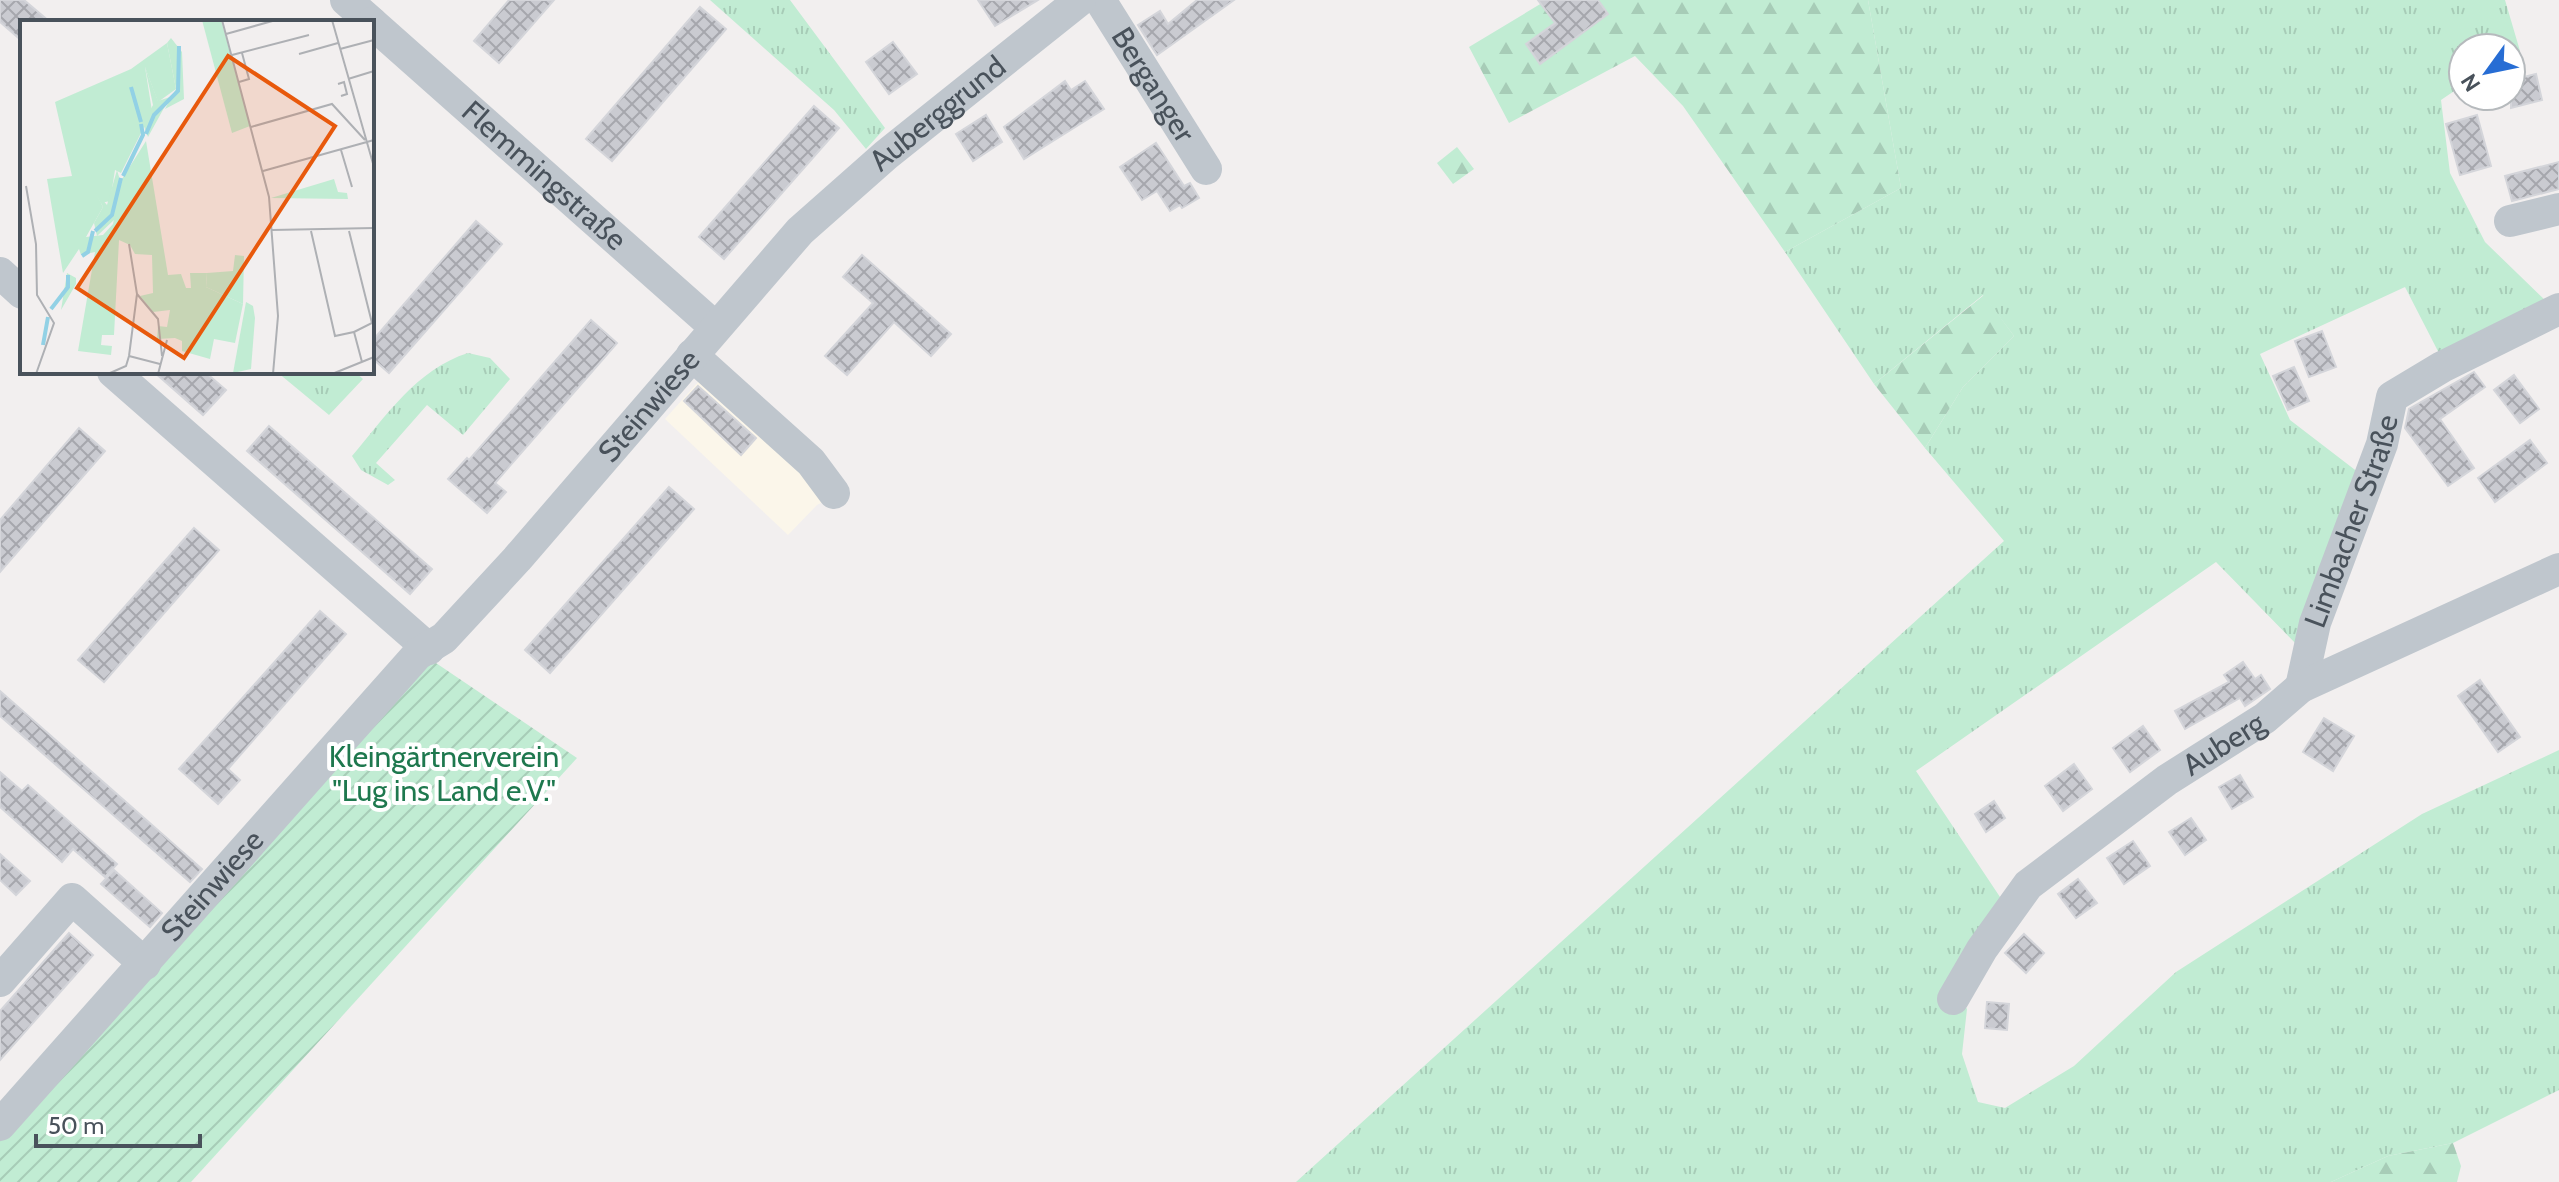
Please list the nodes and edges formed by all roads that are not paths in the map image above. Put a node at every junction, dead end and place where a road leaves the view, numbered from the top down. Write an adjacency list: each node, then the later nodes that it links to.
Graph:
1 (346, 0): 4 (street, Flemmingstraße)
2 (1080, 0): 9 (street, Auberggrund)
3 (1100, 0): 6 (street, Berganger)
4 (370, 20)
5 (374, 24): 13 (street, Flemmingstraße)
6 (1206, 169)
7 (2559, 209): 8 (street)
8 (2510, 221)
9 (800, 231): 13 (street, Steinwiese)
10 (0, 273): 11 (street)
11 (20, 291)
12 (2559, 309): 19 (street, Limbacher Straße)
13 (715, 327): 14 (street, Steinwiese)
14 (692, 355): 16 (street); 18 (street, Steinwiese)
15 (115, 374): 18 (street)
16 (834, 493)
17 (2559, 569): 19 (street, Auberg)
18 (429, 649): 20 (street, Steinwiese)
19 (2301, 687): 22 (street, Auberg)
20 (145, 964): 21 (street); 23 (street, Steinwiese)
21 (0, 981)
22 (1953, 999)
23 (0, 1125)

